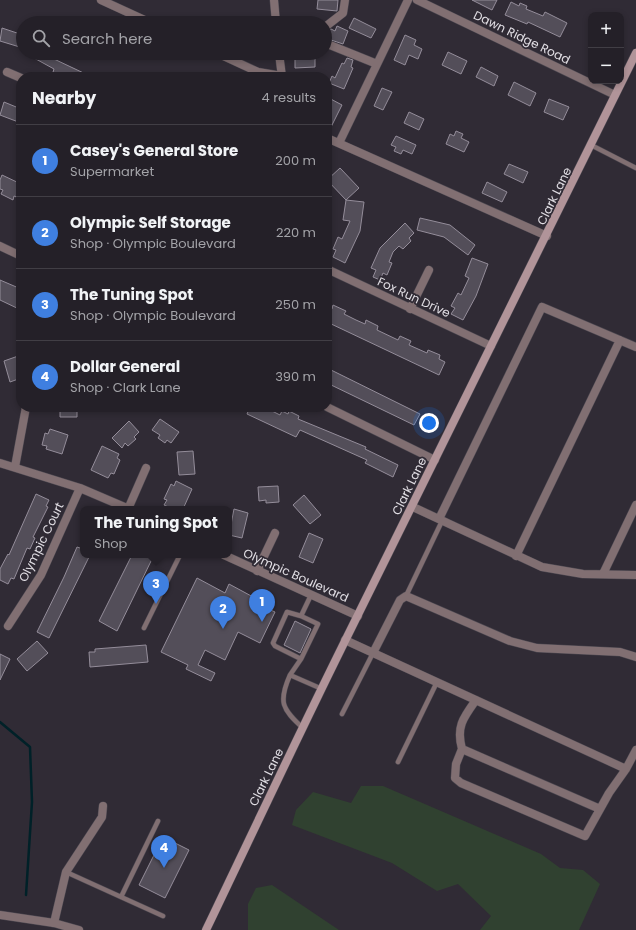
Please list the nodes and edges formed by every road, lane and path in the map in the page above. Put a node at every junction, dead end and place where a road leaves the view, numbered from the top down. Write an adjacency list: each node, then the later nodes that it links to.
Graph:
1 (101, 0): 6 (street)
2 (274, 0): 7 (street)
3 (346, 0): 8 (street)
4 (408, 0): 13 (street)
5 (417, 0): 18 (street, Dawn Ridge Road)
6 (136, 16)
7 (275, 16)
8 (332, 22)
9 (332, 46): 13 (street)
10 (636, 53): 18 (main road, Clark Lane)
11 (232, 60): 15 (street)
12 (280, 60): 16 (street)
13 (377, 64): 20 (street)
14 (7, 72): 17 (street)
15 (258, 72)
16 (281, 72)
17 (16, 76)
18 (616, 96): 21 (main road, Clark Lane)
19 (332, 140): 20 (street)
20 (339, 143): 23 (street)
21 (591, 145): 22 (lane); 23 (main road, Clark Lane)
22 (636, 168)
23 (547, 236): 30 (main road, Clark Lane)
24 (0, 246): 25 (street)
25 (16, 254)
26 (429, 270): 28 (street)
27 (332, 271): 28 (street, Fox Run Drive)
28 (410, 309): 30 (street, Fox Run Drive)
29 (620, 340): 31 (street); 43 (street); 45 (street)
30 (491, 346): 34 (main road, Clark Lane)
31 (636, 347)
32 (332, 409): 34 (street)
33 (25, 412): 36 (street)
34 (435, 460): 42 (main road, Clark Lane)
35 (0, 463): 36 (street)
36 (15, 467): 38 (street)
37 (146, 468): 41 (street)
38 (80, 488): 40 (street); 55 (street, Olympic Court)
39 (636, 504): 49 (street)
40 (121, 506)
41 (129, 506)
42 (412, 507): 43 (street); 54 (main road, Clark Lane)
43 (440, 520): 45 (street); 52 (lane)
44 (275, 533): 48 (street)
45 (516, 556): 49 (street)
46 (179, 558): 56 (lane)
47 (230, 558): 48 (street, Olympic Boulevard)
48 (257, 571): 51 (street, Olympic Boulevard)
49 (603, 574): 50 (street)
50 (636, 575)
51 (311, 595): 53 (lane); 54 (street, Olympic Boulevard)
52 (406, 596): 58 (street); 59 (street)
53 (301, 616): 60 (lane); 60 (lane)
54 (358, 616): 57 (main road, Clark Lane)
55 (8, 626)
56 (144, 628)
57 (345, 640): 58 (street); 63 (main road, Clark Lane)
58 (373, 653): 62 (street); 65 (lane)
59 (636, 656)
60 (301, 659): 61 (lane)
61 (290, 675): 63 (lane); 66 (lane)
62 (437, 682): 64 (street); 69 (lane)
63 (322, 689): 66 (main road, Clark Lane)
64 (476, 700): 67 (street); 70 (street)
65 (342, 714)
66 (303, 728): 80 (main road, Clark Lane)
67 (462, 749): 72 (street); 72 (street)
68 (636, 750): 70 (street)
69 (398, 762)
70 (626, 769): 72 (street)
71 (103, 806): 74 (street)
72 (600, 809)
73 (158, 821): 75 (lane)
74 (66, 872): 75 (lane); 78 (street)
75 (121, 896): 77 (lane)
76 (0, 915): 78 (street)
77 (163, 916)
78 (54, 923): 79 (street)
79 (79, 930)
80 (206, 930)

